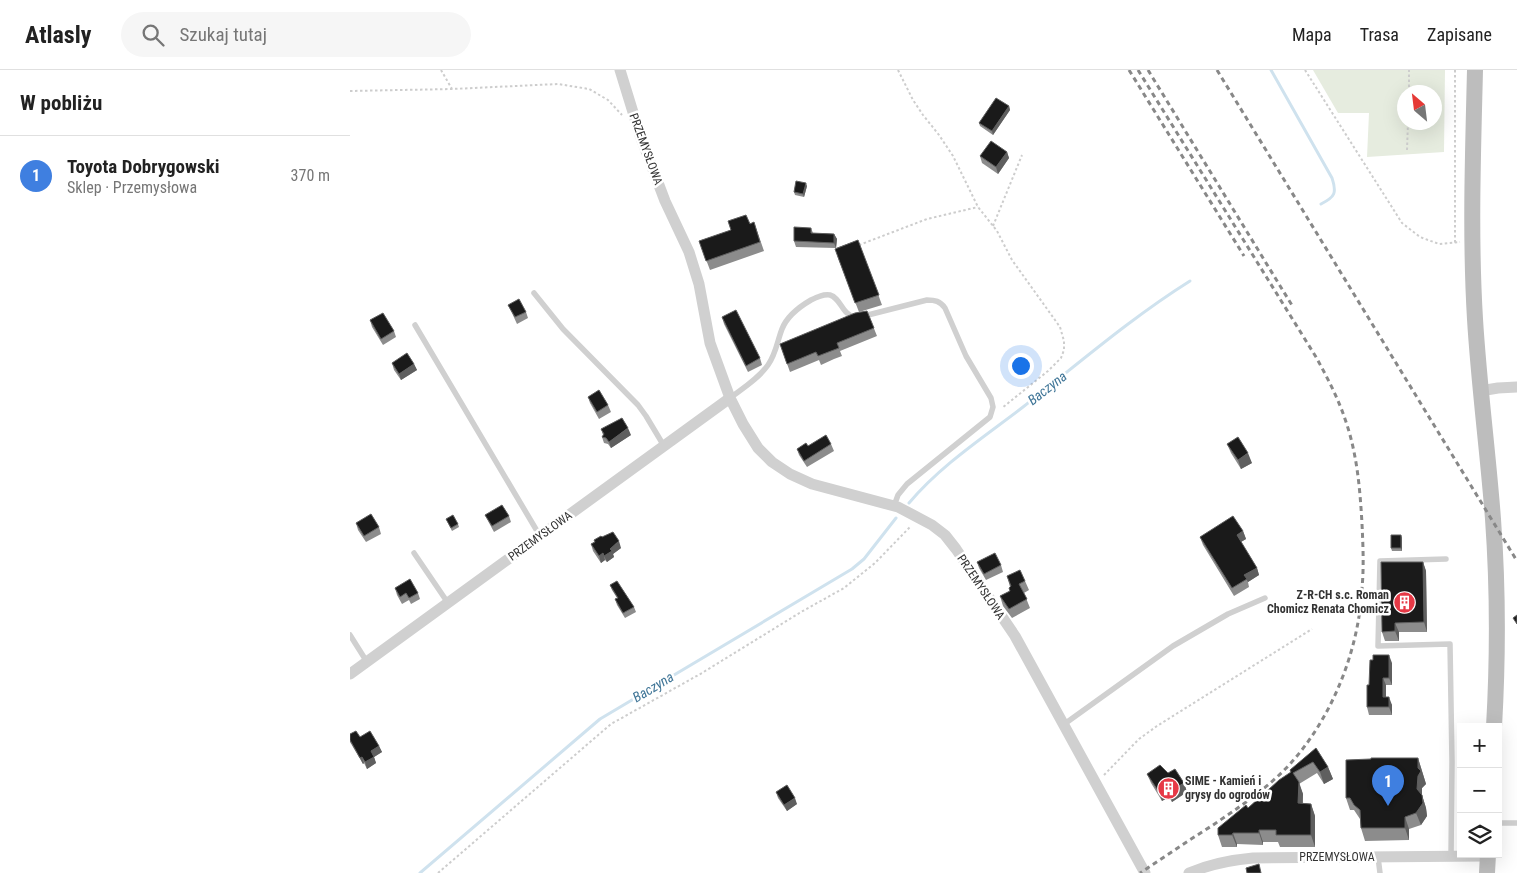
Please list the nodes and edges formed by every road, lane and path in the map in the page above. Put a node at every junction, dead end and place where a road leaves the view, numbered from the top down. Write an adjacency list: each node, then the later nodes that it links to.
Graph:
1 (441, 70): 9 (path)
2 (620, 70): 12 (street, PRZEMYSŁOWA)
3 (898, 70): 15 (path)
4 (1305, 70): 18 (path)
5 (1409, 70): 8 (path)
6 (1455, 70): 18 (path)
7 (1474, 70): 17 (main road)
8 (1409, 85)
9 (452, 90): 10 (path); 12 (path)
10 (350, 91)
11 (1408, 130): 13 (path)
12 (640, 135): 24 (street, PRZEMYSŁOWA)
13 (1407, 150)
14 (1022, 155): 16 (path)
15 (978, 207): 16 (path); 19 (path)
16 (993, 226): 25 (path)
17 (1472, 242): 18 (path); 23 (main road)
18 (1455, 243)
19 (854, 247)
20 (534, 293): 26 (lane)
21 (415, 326): 29 (lane)
22 (1517, 387): 23 (street)
23 (1480, 391): 38 (main road)
24 (730, 398): 25 (lane); 26 (street, PRZEMYSŁOWA); 27 (street, PRZEMYSŁOWA)
25 (990, 417): 27 (lane)
26 (664, 446): 29 (street, PRZEMYSŁOWA)
27 (894, 506): 28 (street, PRZEMYSŁOWA)
28 (919, 518): 39 (street, PRZEMYSŁOWA); 47 (path)
29 (540, 536): 33 (street, PRZEMYSŁOWA)
30 (414, 553): 33 (lane)
31 (1446, 559): 44 (lane)
32 (1265, 598): 39 (lane)
33 (448, 603): 36 (street, PRZEMYSŁOWA)
34 (1312, 629): 40 (path)
35 (350, 635): 36 (lane)
36 (367, 662): 37 (street, PRZEMYSŁOWA)
37 (350, 674)
38 (1494, 723)
39 (1063, 725): 40 (street, PRZEMYSŁOWA)
40 (1095, 784): 48 (street, PRZEMYSŁOWA)
41 (1502, 823): 42 (lane)
42 (1517, 823)
43 (1378, 857): 44 (street, PRZEMYSŁOWA); 49 (street, PRZEMYSŁOWA); 50 (lane)
44 (1451, 857): 45 (street, PRZEMYSŁOWA)
45 (1457, 857)
46 (1488, 858): 51 (main road)
47 (438, 873)
48 (1144, 873)
49 (1189, 873)
50 (1380, 873)
51 (1487, 873)

